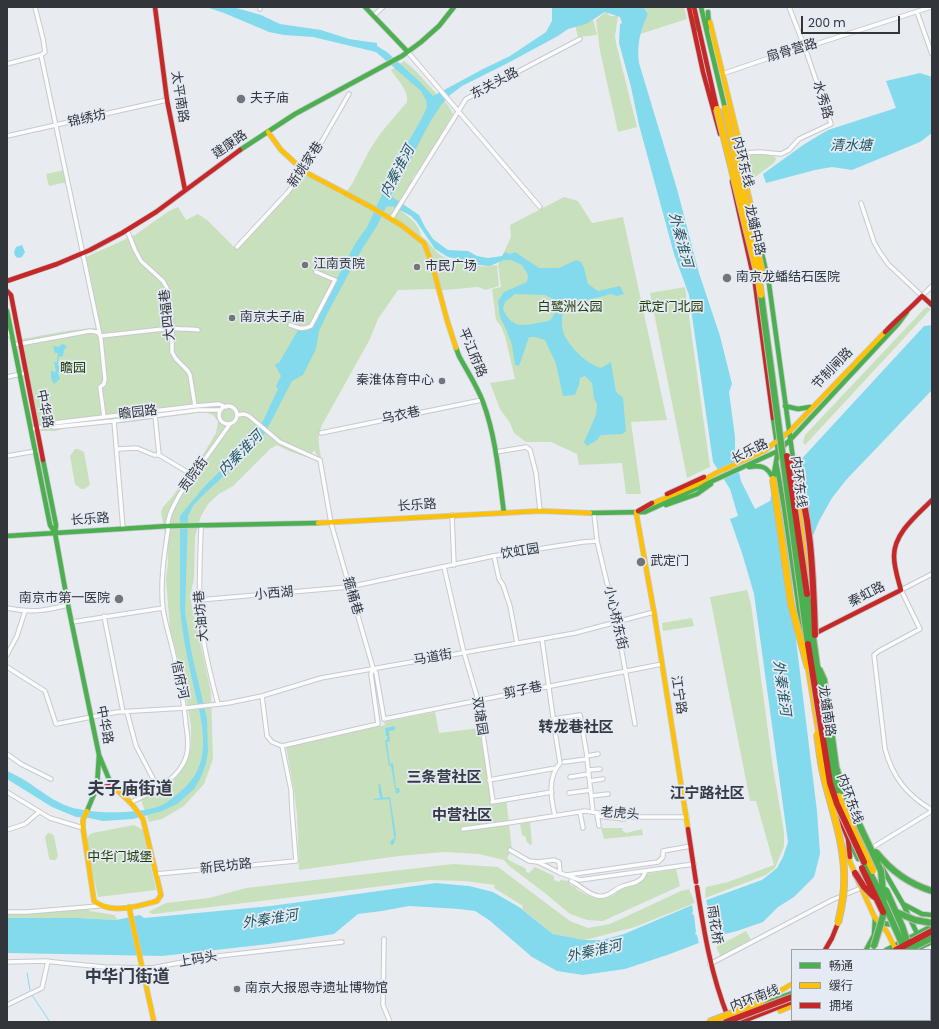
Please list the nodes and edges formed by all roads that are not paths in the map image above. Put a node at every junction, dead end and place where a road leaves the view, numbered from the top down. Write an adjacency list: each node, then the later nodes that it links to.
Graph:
1 (34, 7): 21 (street)
2 (155, 7): 25 (main road, 太平南路)
3 (365, 7): 13 (main road)
4 (383, 7): 13 (street)
5 (454, 7): 19 (main road, 建康路)
6 (689, 7): 14 (main road, 龙蟠中路)
7 (694, 7): 17 (main road, 内环东线)
8 (701, 7): 16 (main road, 内环东线)
9 (789, 7): 18 (street, 水秀路)
10 (931, 7): 12 (street, 扇骨营路)
11 (708, 9): 16 (main road); 23 (main road, 龙蟠中路)
12 (917, 12): 18 (street, 扇骨营路); 20 (street)
13 (373, 16): 19 (main road)
14 (691, 16): 17 (main road); 71 (main road, 龙蟠中路)
15 (580, 39): 26 (street, 东关头路)
16 (710, 42): 118 (main road, 内环东线, bridge)
17 (703, 45): 123 (main road, 内环东线, bridge)
18 (805, 48): 23 (street, 扇骨营路); 30 (street, 水秀路)
19 (408, 51): 26 (street); 28 (main road, 建康路)
20 (932, 54)
21 (41, 55): 22 (street); 27 (street)
22 (7, 64)
23 (722, 74): 30 (main road, 龙蟠中路)
24 (349, 94): 31 (street, 新姚家巷)
25 (167, 100): 27 (street, 锦绣坊); 32 (main road, 太平南路)
26 (458, 111): 34 (street); 35 (street, 东关头路)
27 (56, 126): 29 (street, 锦绣坊); 38 (street)
28 (268, 132): 31 (main road); 32 (main road, 建康路)
29 (7, 136)
30 (742, 153): 57 (main road, 龙蟠中路)
31 (303, 170): 35 (main road, 平江府路); 37 (street, 新姚家巷)
32 (185, 190): 36 (main road, 建康路)
33 (862, 203): 43 (street)
34 (540, 206)
35 (392, 217): 55 (main road, 平江府路)
36 (127, 230): 38 (main road, 建康路); 48 (street, 大四福巷)
37 (237, 247)
38 (82, 253): 40 (main road, 建康路); 51 (street)
39 (316, 272): 47 (street)
40 (7, 281)
41 (932, 286): 43 (street)
42 (7, 291): 53 (main road, 中华路)
43 (922, 296): 44 (main road); 46 (main road, 节制闸路)
44 (932, 304)
45 (7, 311): 52 (main road, 中华路)
46 (907, 312): 59 (main road, 节制闸路); 70 (main road, 节制闸路)
47 (290, 325)
48 (172, 328): 49 (street); 51 (street); 56 (street, 大四福巷)
49 (198, 330)
50 (7, 332): 52 (street)
51 (100, 335): 52 (street); 63 (street)
52 (13, 341): 53 (main road, 中华路)
53 (23, 374): 54 (street); 67 (main road, 中华路); 94 (main road, 中华路)
54 (7, 377)
55 (482, 400): 69 (street, 乌衣巷); 75 (main road, 平江府路)
56 (195, 406): 58 (street, 瞻园路); 64 (street, 瞻园路)
57 (785, 406): 59 (main road); 68 (main road, 龙蟠中路)
58 (226, 407): 60 (street); 61 (street)
59 (812, 407): 68 (main road, 节制闸路)
60 (221, 410): 62 (street, 瞻园路); 65 (street)
61 (237, 414): 65 (street); 90 (street, 箍桶巷)
62 (155, 415): 64 (street, 瞻园路); 76 (street)
63 (104, 418): 64 (street, 瞻园路); 66 (street, 瞻园路)
64 (116, 419): 66 (street, 瞻园路); 72 (street)
65 (230, 424): 81 (street, 贡院街)
66 (51, 426): 67 (street, 瞻园路)
67 (31, 429): 73 (main road, 中华路)
68 (789, 432): 70 (main road, 龙蟠中路); 71 (main road, 节制闸路)
69 (320, 433)
70 (790, 440): 74 (main road, 长乐路); 79 (main road, 龙蟠中路)
71 (776, 443): 74 (main road, 龙蟠中路); 80 (main road, 长乐路)
72 (118, 449): 76 (street); 93 (street)
73 (36, 451): 77 (street); 94 (main road, 中华路)
74 (778, 451): 78 (main road, 龙蟠中路); 80 (main road, 长乐路)
75 (496, 452): 85 (street); 86 (main road, 平江府路)
76 (159, 455): 81 (street)
77 (7, 456)
78 (776, 462): 82 (main road, 龙蟠中路); 113 (main road, 龙蟠南路)
79 (793, 462): 112 (main road, 龙蟠南路, bridge); 118 (main road, bridge)
80 (744, 464): 82 (main road); 84 (main road, 长乐路); 84 (main road, 长乐路)
81 (194, 476): 92 (street, 贡院街)
82 (773, 479): 123 (main road, bridge)
83 (932, 500): 102 (main road, 秦虹路)
84 (652, 506): 87 (main road, 长乐路)
85 (540, 511): 86 (main road, 长乐路); 88 (main road, 长乐路)
86 (504, 512): 89 (main road, 长乐路)
87 (636, 512): 88 (main road, 长乐路); 108 (main road, 江宁路)
88 (594, 513): 96 (street, 小心桥东街)
89 (452, 515): 90 (main road, 长乐路); 98 (street)
90 (331, 523): 91 (main road, 长乐路); 101 (street, 箍桶巷)
91 (201, 526): 92 (main road, 长乐路); 103 (street, 大油坊巷)
92 (170, 527): 93 (main road, 长乐路); 106 (street, 信府河)
93 (123, 529): 94 (main road, 长乐路)
94 (55, 533): 95 (main road, 长乐路); 104 (main road, 中华路)
95 (7, 536)
96 (597, 541): 97 (street, 饮虹园); 111 (street, 小心桥东街)
97 (494, 556): 98 (street, 饮虹园); 115 (street)
98 (454, 564): 99 (street, 饮虹园)
99 (444, 567): 101 (street, 小西湖); 116 (street, 双塘园)
100 (932, 574): 102 (street)
101 (350, 587): 103 (street, 小西湖); 121 (street, 箍桶巷)
102 (901, 590): 112 (main road, 秦虹路); 159 (street)
103 (199, 600): 127 (street, 大油坊巷)
104 (68, 605): 107 (street); 110 (main road, 中华路)
105 (7, 608): 107 (street)
106 (163, 608): 109 (street); 128 (street, 信府河)
107 (25, 611): 117 (street)
108 (654, 612): 111 (street, 马道街); 119 (main road, 江宁路)
109 (104, 616): 110 (street); 130 (street)
110 (72, 622): 131 (main road, 中华路)
111 (616, 622): 114 (street, 马道街); 122 (street, 小心桥东街)
112 (814, 634): 113 (main road, 秦虹路); 175 (main road, 龙蟠南路)
113 (803, 636): 173 (main road, 龙蟠南路)
114 (542, 639): 115 (street, 马道街); 124 (street)
115 (517, 643): 116 (street, 马道街)
116 (464, 653): 121 (street, 马道街); 126 (street, 双塘园)
117 (7, 655)
118 (815, 660): 175 (main road, bridge); 207 (main road, 内环东线, bridge)
119 (662, 664): 122 (street, 剪子巷); 165 (main road, 江宁路)
120 (7, 667): 131 (street)
121 (373, 668): 125 (street, 马道街); 132 (street, 箍桶巷); 135 (street, 箍桶巷)
122 (626, 671): 124 (street, 剪子巷); 134 (street, 小心桥东街)
123 (813, 682): 129 (main road, 内环东线, bridge)
124 (549, 686): 126 (street, 剪子巷); 133 (street)
125 (262, 696): 127 (street, 马道街); 135 (street)
126 (478, 700): 132 (street, 剪子巷); 147 (street, 双塘园)
127 (218, 704): 128 (street, 马道街)
128 (186, 708): 130 (street); 150 (street, 信府河)
129 (817, 708): 174 (main road, bridge); 209 (main road, 内环东线, bridge)
130 (125, 712): 131 (street); 150 (street)
131 (91, 717): 138 (main road, 中华路)
132 (384, 719)
133 (553, 719): 139 (street); 141 (street)
134 (635, 724)
135 (282, 746): 182 (street, 新民坊路)
136 (7, 754): 145 (street)
137 (598, 754): 139 (street)
138 (99, 755): 149 (main road, 中华路); 151 (main road, 中华路)
139 (587, 757): 140 (street); 143 (street)
140 (564, 762)
141 (556, 768): 147 (street); 154 (street)
142 (600, 769): 143 (street)
143 (589, 772): 144 (street); 148 (street)
144 (570, 777)
145 (51, 779)
146 (603, 779): 148 (street)
147 (489, 780): 154 (street, 双塘园)
148 (590, 781): 152 (street)
149 (113, 786): 151 (main road); 158 (main road, 中华路)
150 (158, 788): 158 (street, 信府河)
151 (96, 789): 169 (main road, 中华路)
152 (591, 790): 155 (street); 157 (street)
153 (7, 792): 160 (street)
154 (552, 792): 163 (street)
155 (569, 793)
156 (608, 794): 157 (street)
157 (591, 796): 162 (street)
158 (130, 803): 182 (main road, 中华路)
159 (932, 811): 175 (street)
160 (39, 812): 169 (street); 172 (street)
161 (580, 812): 162 (street, 老虎头); 163 (street, 老虎头); 170 (street)
162 (596, 814): 164 (street, 老虎头); 166 (street); 168 (street)
163 (555, 816): 171 (street, 老虎头)
164 (640, 816): 165 (street, 老虎头); 167 (street)
165 (687, 817): 176 (main road, 江宁路)
166 (624, 819)
167 (641, 822)
168 (599, 826)
169 (83, 828): 189 (main road)
170 (583, 828)
171 (463, 829)
172 (7, 830)
173 (848, 839): 185 (main road, 龙蟠南路); 206 (main road, bridge)
174 (841, 842): 194 (main road, bridge); 202 (main road, bridge)
175 (868, 845): 186 (main road, bridge); 188 (main road); 204 (main road, bridge); 208 (main road, bridge)
176 (691, 846): 179 (main road, 江宁路); 183 (street)
177 (510, 850): 178 (street)
178 (538, 862): 181 (street); 181 (street)
179 (694, 864): 180 (street); 187 (main road, 江宁路)
180 (645, 872): 183 (street); 184 (street)
181 (560, 873): 183 (street)
182 (156, 874): 190 (main road)
183 (566, 875)
184 (570, 881)
185 (861, 888): 193 (main road, 龙蟠南路); 214 (street)
186 (932, 891)
187 (698, 896): 214 (main road, 雨花桥)
188 (903, 904): 192 (main road); 193 (main road); 196 (main road)
189 (99, 906): 190 (main road); 191 (street)
190 (130, 910): 215 (main road)
191 (7, 912)
192 (932, 915)
193 (875, 918): 203 (main road); 205 (main road, 龙蟠南路)
194 (932, 924): 196 (main road)
195 (932, 931): 205 (main road, bridge)
196 (917, 934): 201 (main road); 205 (main road)
197 (932, 938): 210 (main road, bridge)
198 (384, 939): 231 (street)
199 (342, 942): 215 (street, 上码头)
200 (932, 942): 201 (main road)
201 (923, 946): 211 (main road)
202 (826, 949)
203 (867, 949)
204 (872, 949)
205 (895, 949)
206 (906, 949)
207 (907, 949)
208 (907, 949)
209 (907, 949)
210 (909, 949)
211 (918, 949)
212 (48, 961): 213 (street, 上码头); 215 (street, 上码头); 225 (street)
213 (7, 962)
214 (710, 964): 229 (main road)
215 (142, 968): 230 (main road)
216 (791, 985): 221 (main road)
217 (791, 989): 221 (main road)
218 (791, 993): 229 (main road)
219 (791, 997): 229 (main road, 内环南线, bridge)
220 (931, 997): 226 (main road)
221 (761, 1002): 232 (main road, bridge)
222 (791, 1004): 234 (main road, 内环南线)
223 (791, 1004): 235 (main road)
224 (791, 1004): 236 (main road)
225 (7, 1005)
226 (931, 1006): 227 (main road, bridge); 228 (main road, bridge)
227 (932, 1012)
228 (932, 1017)
229 (728, 1021): 233 (main road)
230 (154, 1022)
231 (390, 1022)
232 (710, 1022)
233 (716, 1022)
234 (741, 1022)
235 (746, 1022)
236 (753, 1022)

